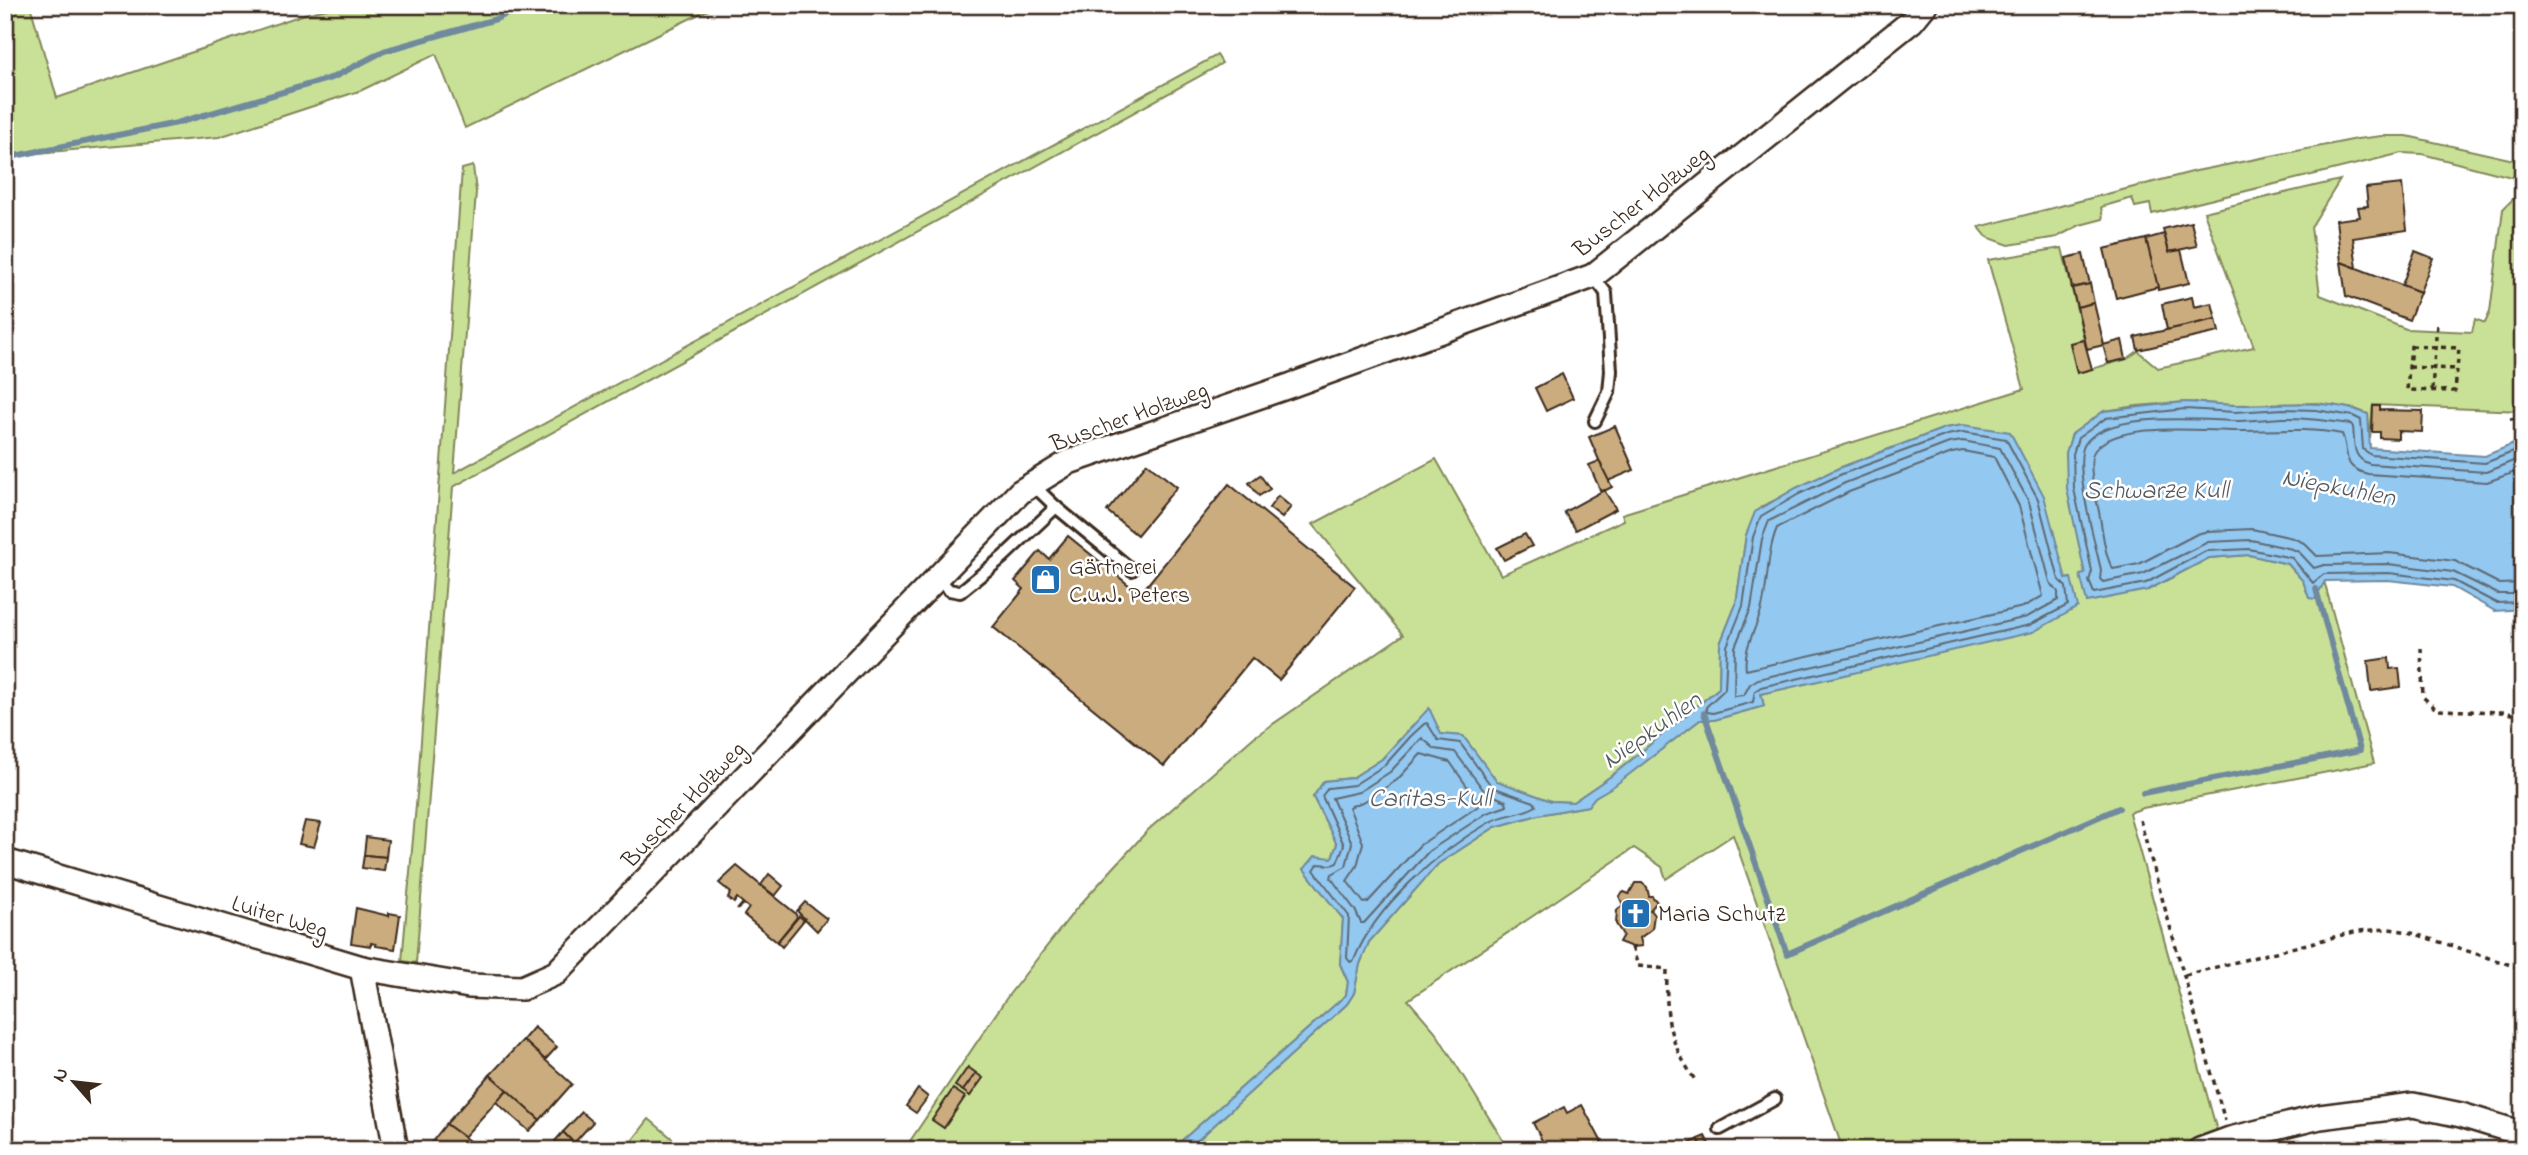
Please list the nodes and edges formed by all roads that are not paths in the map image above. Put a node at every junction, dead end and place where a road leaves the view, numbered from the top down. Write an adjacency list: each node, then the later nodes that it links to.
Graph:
1 (1925, 5): 2 (street, Buscher Holzweg)
2 (1592, 276): 3 (lane); 4 (street, Buscher Holzweg)
3 (1595, 421)
4 (1033, 485): 5 (lane); 7 (street, Buscher Holzweg)
5 (1056, 508): 6 (lane); 7 (lane)
6 (1132, 570)
7 (937, 577): 9 (street, Buscher Holzweg)
8 (5, 861): 9 (street, Luiter Weg)
9 (362, 968): 13 (street)
10 (1774, 1099): 11 (lane)
11 (1720, 1129)
12 (2523, 1134): 14 (street)
13 (397, 1150)
14 (2200, 1150)

